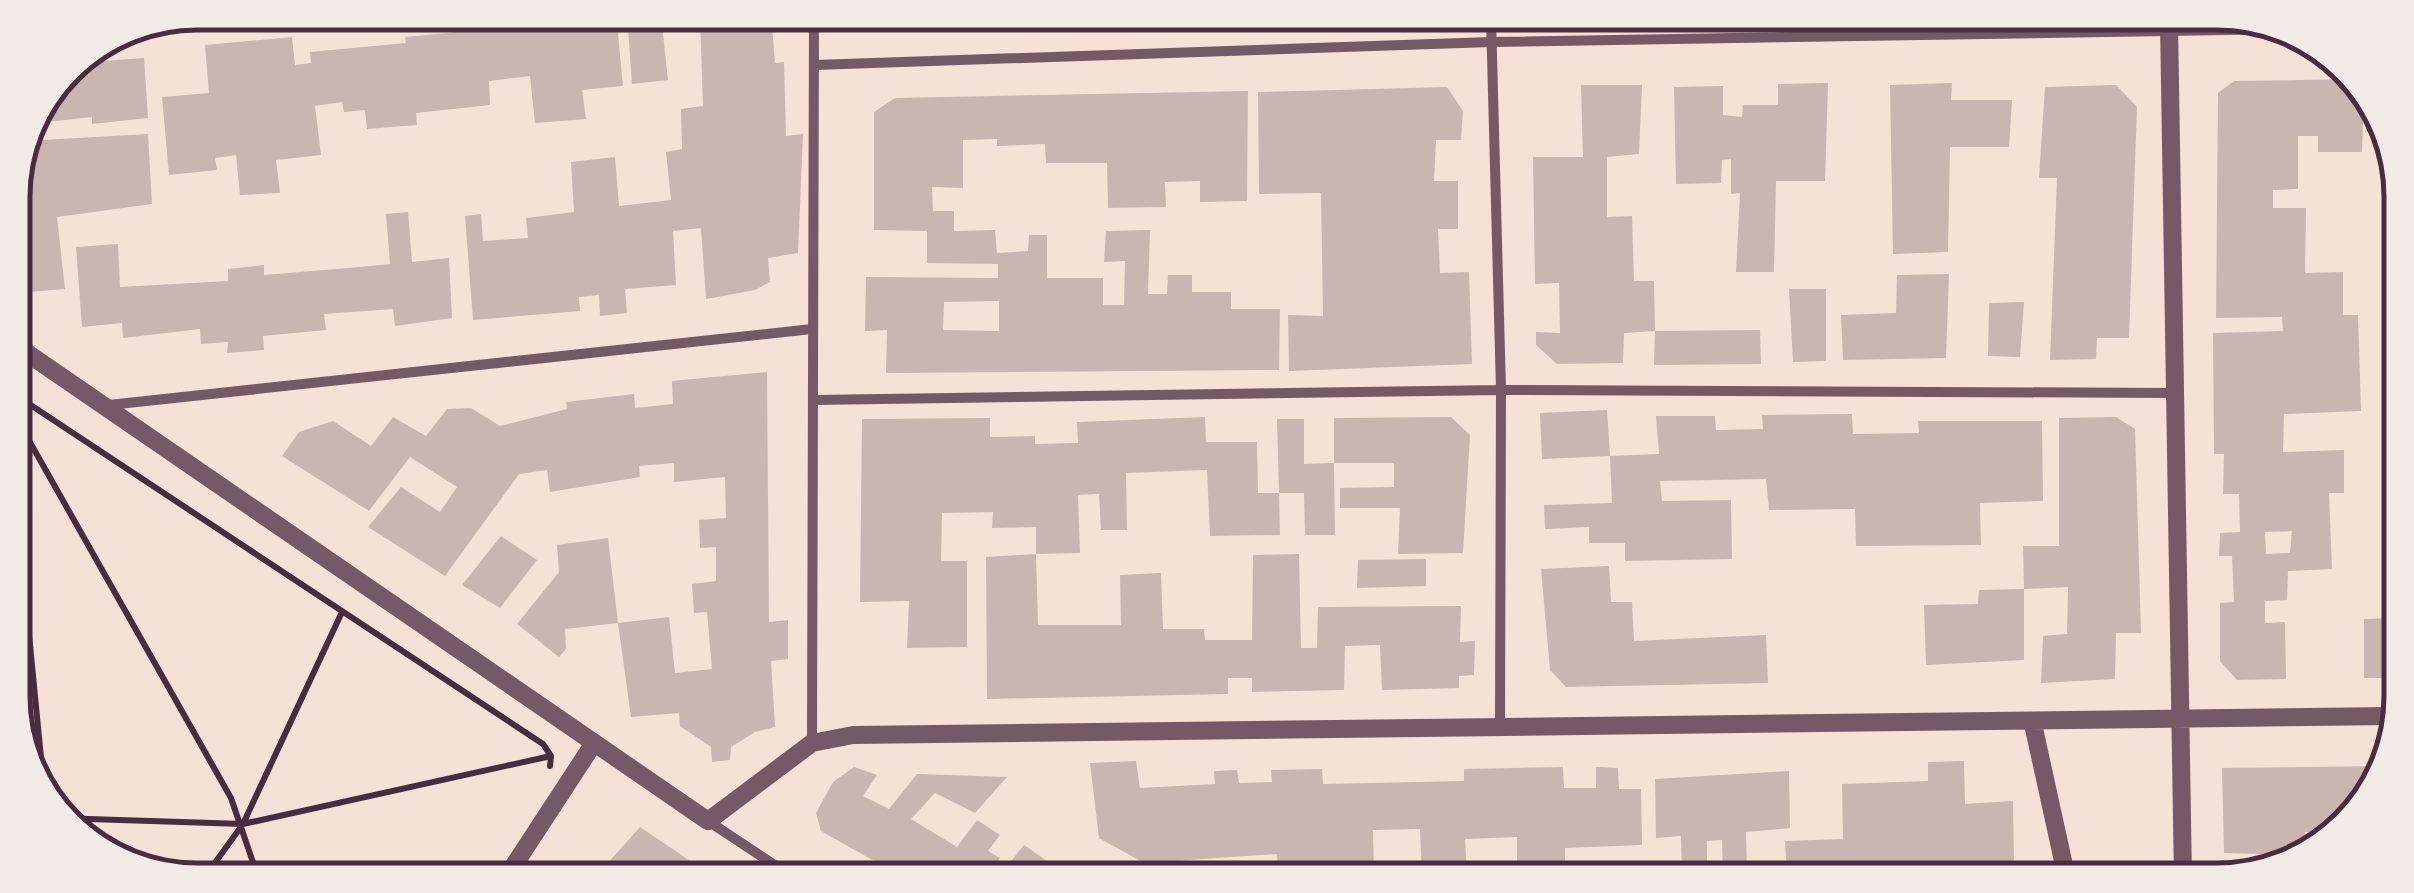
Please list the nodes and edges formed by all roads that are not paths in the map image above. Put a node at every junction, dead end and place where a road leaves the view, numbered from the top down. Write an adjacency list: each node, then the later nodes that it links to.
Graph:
1 (814, 30): 6 (street)
2 (1492, 30): 5 (street)
3 (2000, 30): 5 (street)
4 (2169, 30): 10 (street)
5 (1492, 42): 6 (street); 9 (street)
6 (814, 64): 7 (street)
7 (812, 330): 11 (street); 12 (street)
8 (30, 354): 12 (street)
9 (1500, 390): 10 (street); 11 (street); 16 (street)
10 (2172, 392): 14 (street)
11 (814, 400): 18 (street)
12 (108, 405): 17 (street)
13 (2383, 716): 14 (street)
14 (2181, 720): 15 (street); 23 (street)
15 (2033, 724): 16 (street); 22 (street)
16 (1500, 725): 18 (street)
17 (594, 743): 19 (street); 20 (street)
18 (812, 743): 19 (street)
19 (708, 821): 21 (street)
20 (515, 863)
21 (771, 863)
22 (2063, 863)
23 (2183, 863)

